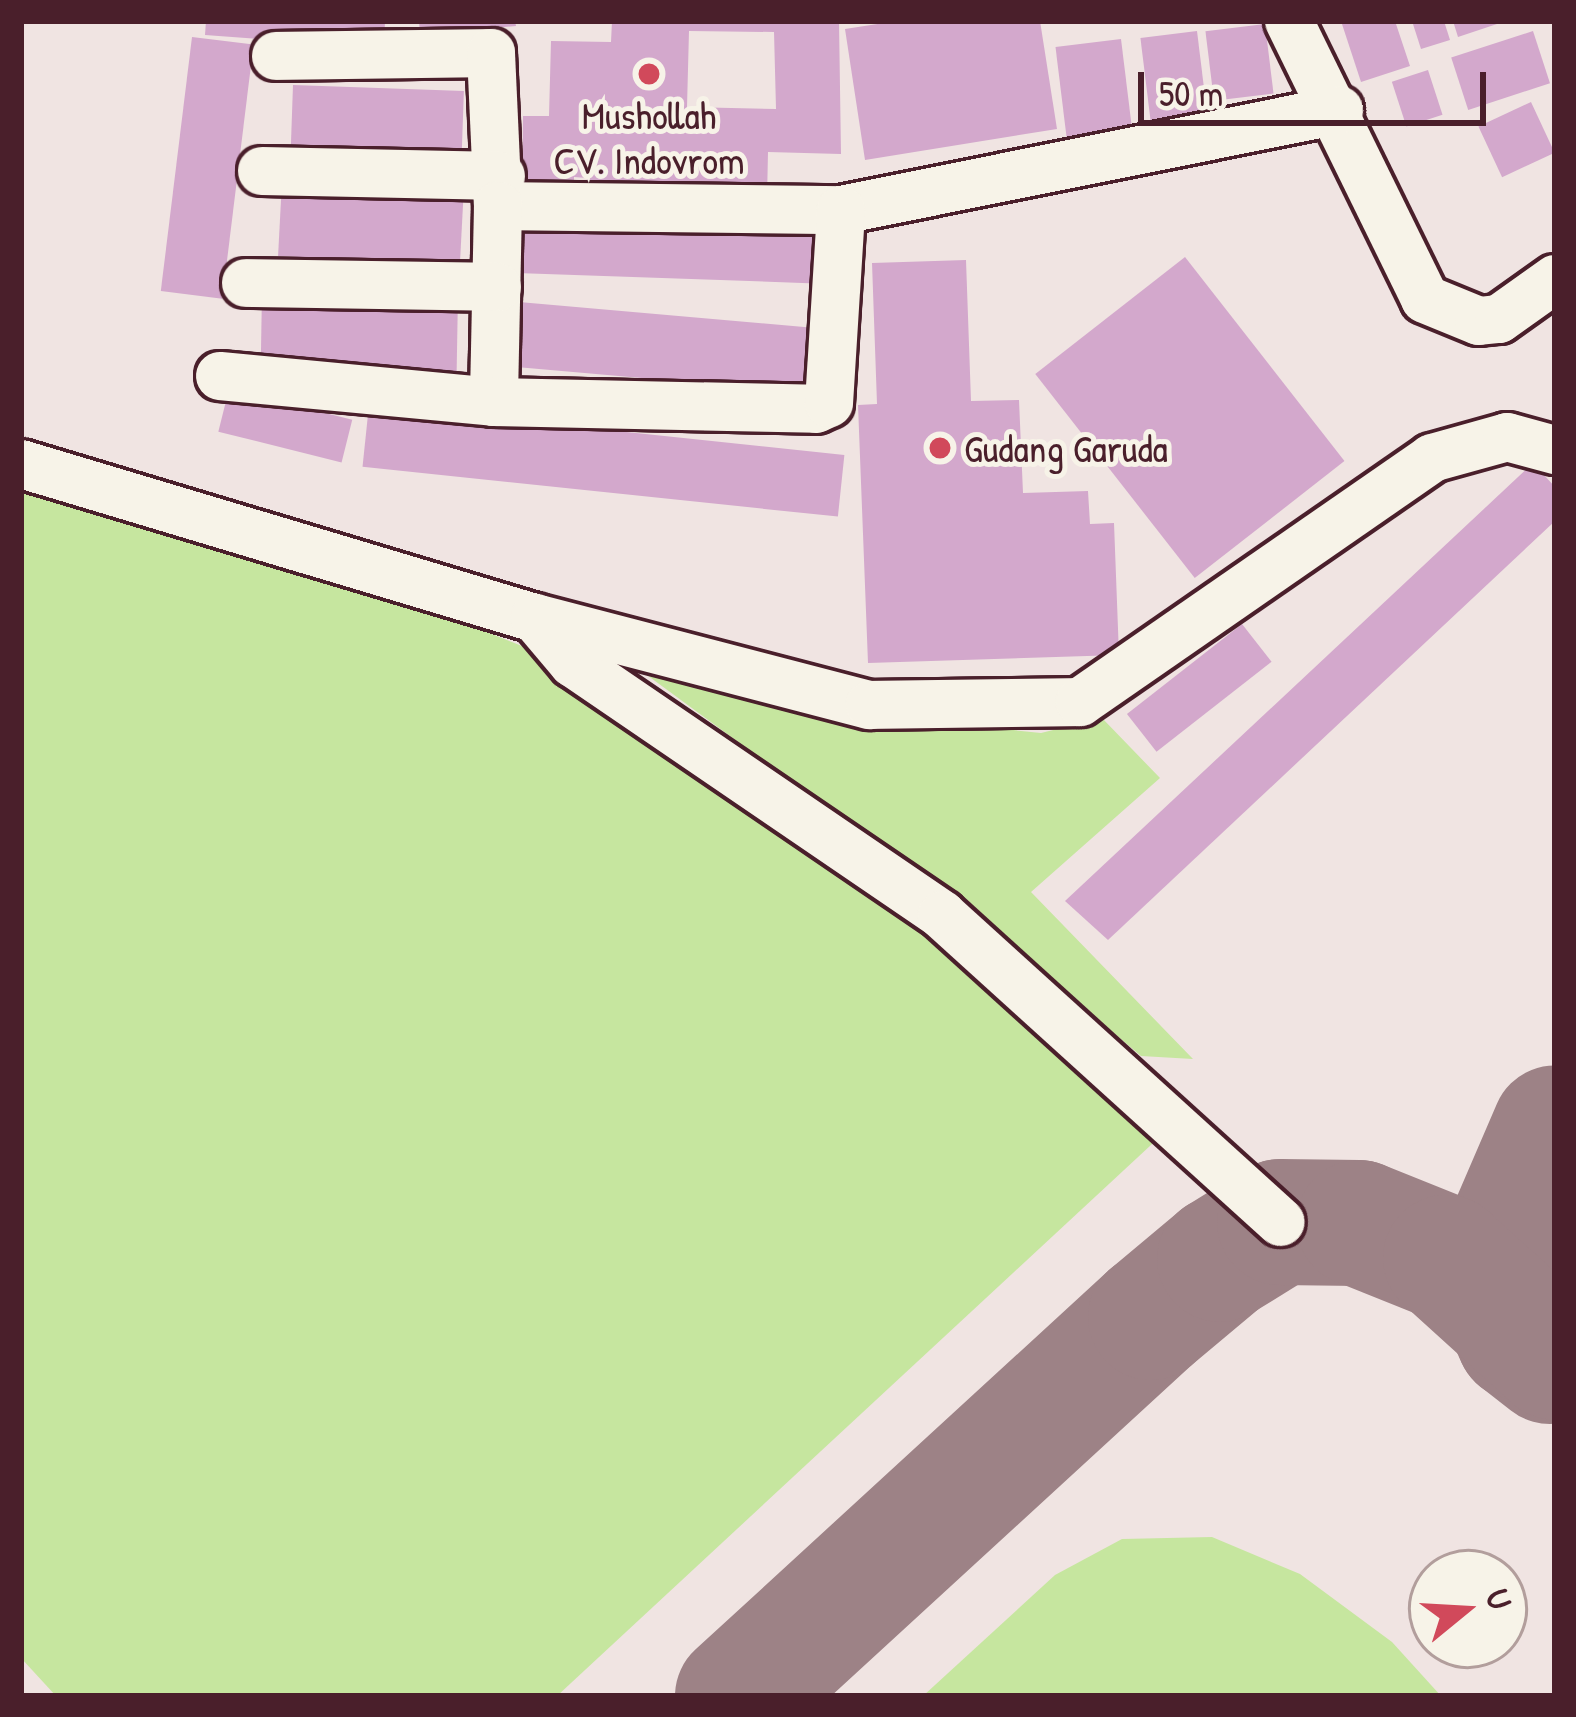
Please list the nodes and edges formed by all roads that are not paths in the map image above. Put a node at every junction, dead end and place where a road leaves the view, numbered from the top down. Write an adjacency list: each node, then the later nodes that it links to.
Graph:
1 (1289, 21): 3 (street)
2 (276, 56): 5 (street)
3 (1339, 110): 6 (street); 7 (street)
4 (262, 171): 5 (street)
5 (500, 191): 6 (street); 9 (street)
6 (841, 209): 11 (street)
7 (1555, 279)
8 (246, 283): 9 (street)
9 (497, 287): 11 (street)
10 (220, 376): 11 (street)
11 (494, 402)
12 (1555, 450): 14 (street)
13 (21, 464): 14 (street)
14 (535, 618): 15 (street)
15 (1280, 1222)

